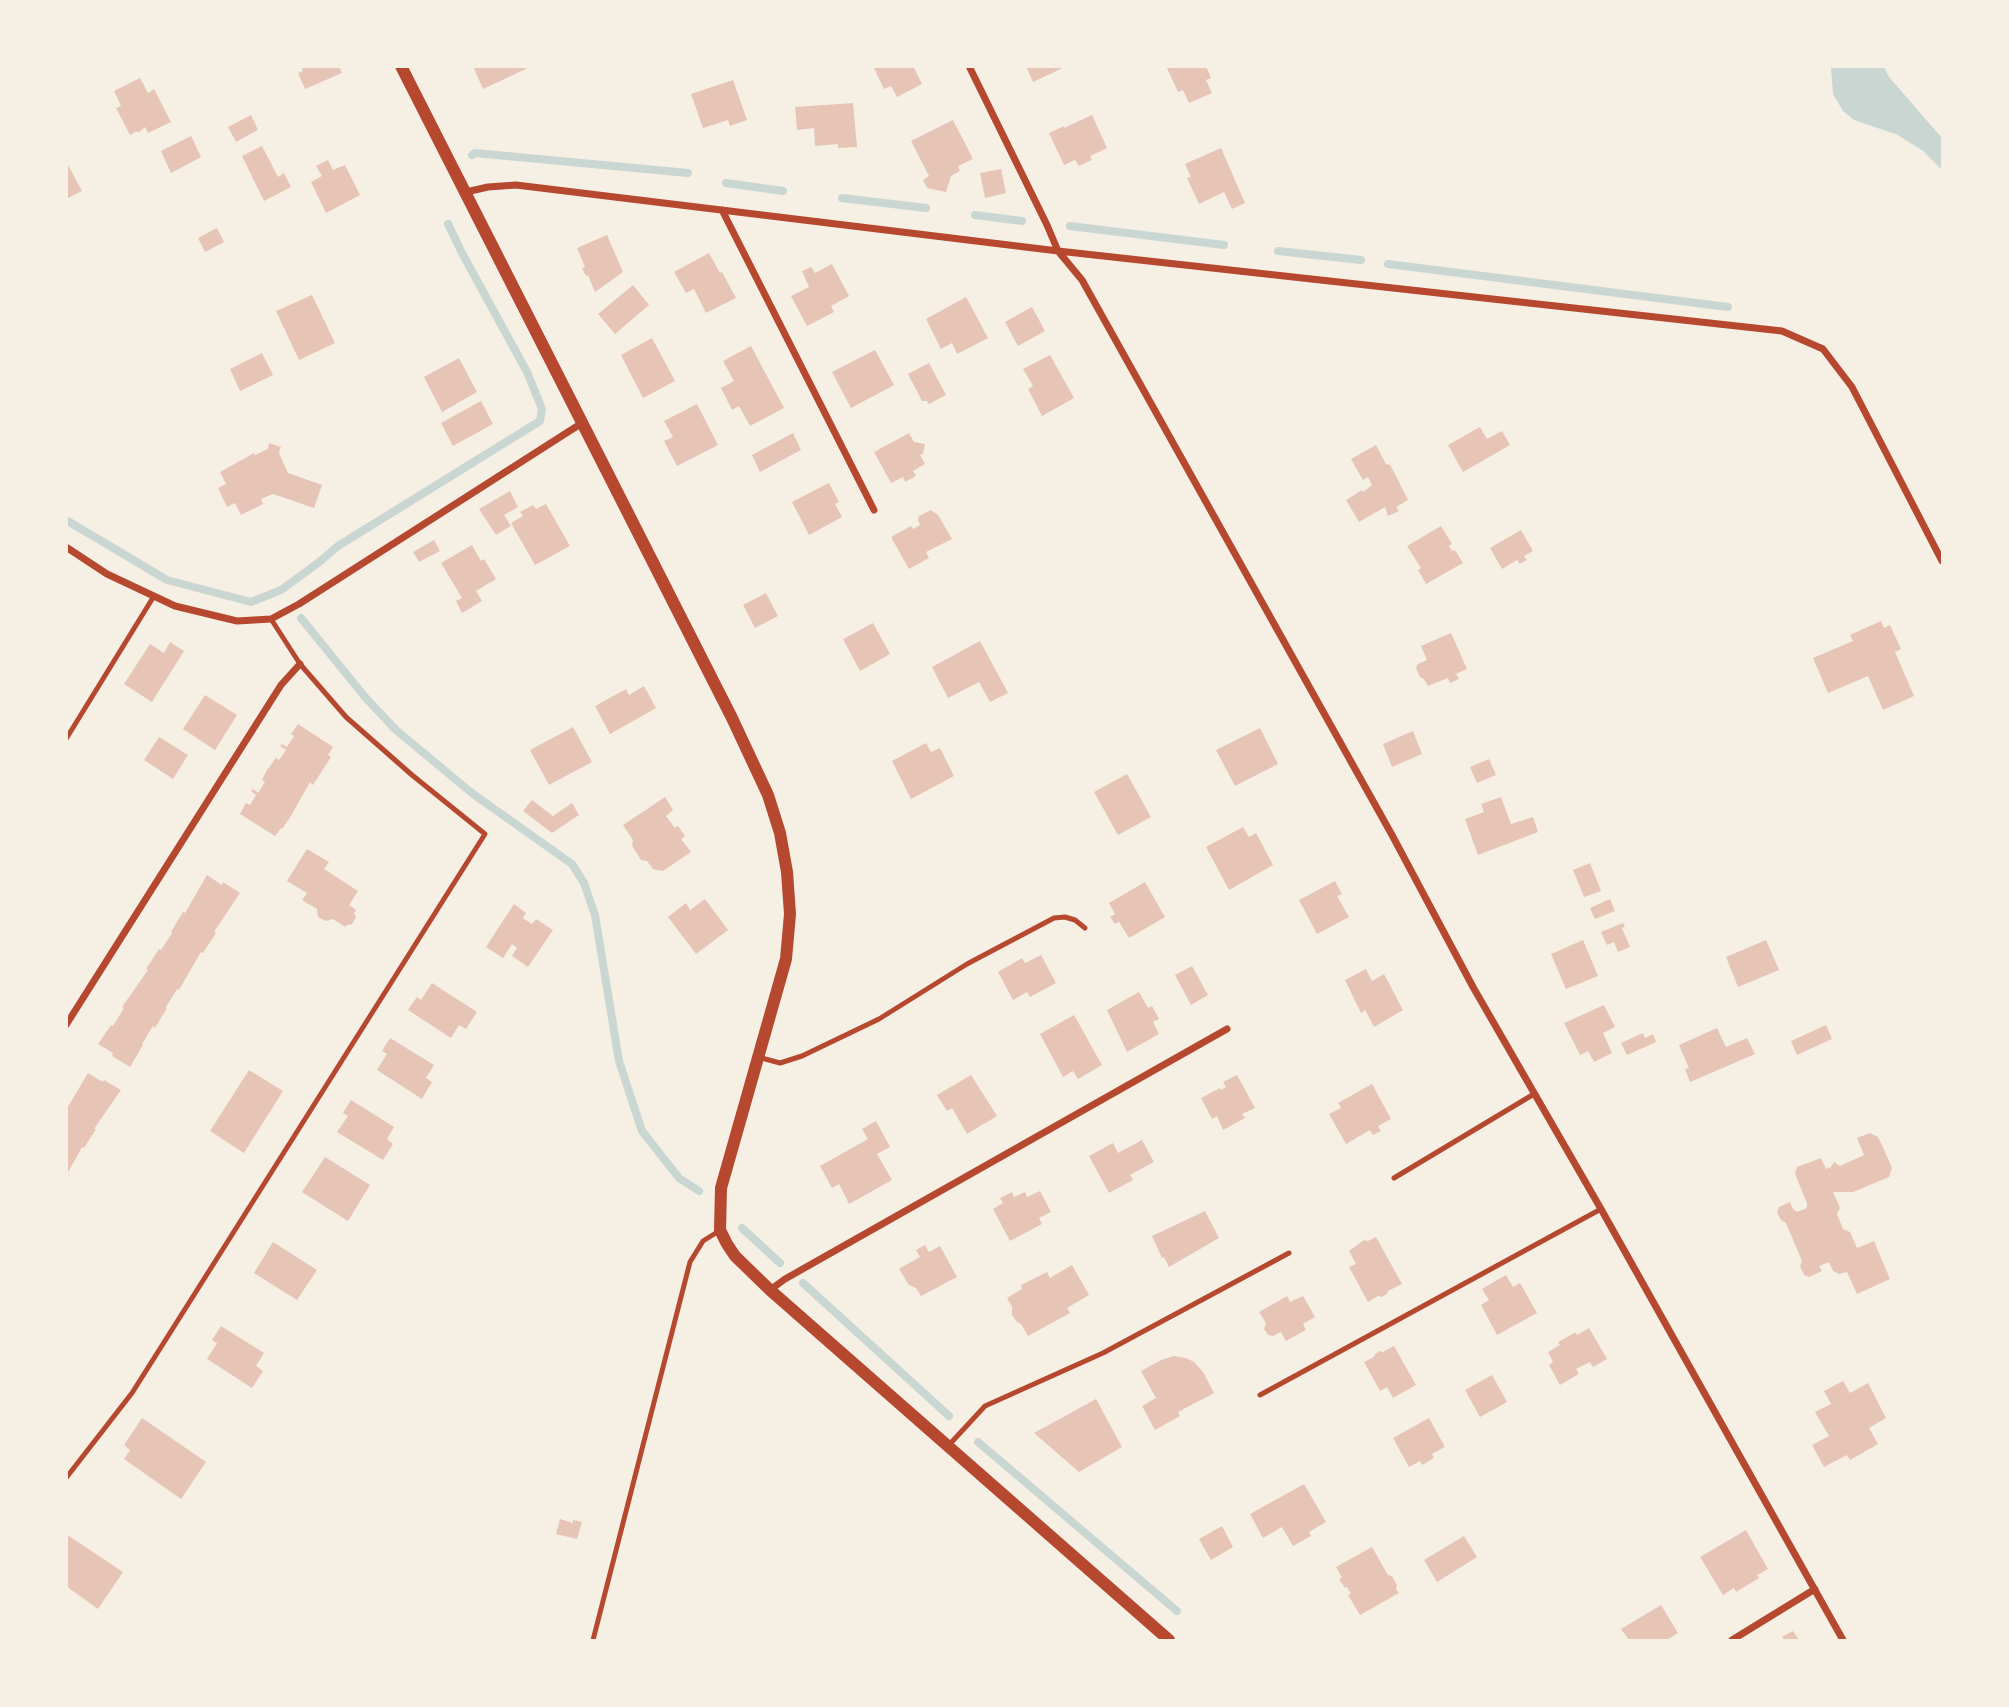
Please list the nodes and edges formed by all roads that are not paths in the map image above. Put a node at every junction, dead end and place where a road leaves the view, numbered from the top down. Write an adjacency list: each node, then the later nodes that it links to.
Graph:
1 (401, 66): 3 (street)
2 (969, 66): 5 (street)
3 (466, 192): 4 (street); 6 (street)
4 (722, 210): 5 (street); 7 (street)
5 (1058, 251): 9 (street); 18 (street)
6 (582, 423): 11 (street); 17 (street)
7 (874, 510)
8 (66, 547): 10 (street)
9 (1942, 561)
10 (154, 596): 11 (street); 13 (lane)
11 (271, 619): 12 (lane)
12 (300, 664): 15 (street); 26 (lane)
13 (66, 739)
14 (1085, 928): 17 (lane)
15 (66, 1025)
16 (1227, 1029): 23 (street)
17 (758, 1057): 21 (street)
18 (1534, 1094): 19 (lane); 20 (street)
19 (1394, 1178)
20 (1601, 1209): 24 (lane); 27 (street)
21 (720, 1230): 23 (street); 28 (lane)
22 (1289, 1253): 25 (lane)
23 (770, 1290): 25 (street)
24 (1259, 1395)
25 (948, 1446): 29 (street)
26 (66, 1478)
27 (1815, 1589): 30 (street); 31 (street)
28 (593, 1640)
29 (1169, 1640)
30 (1732, 1640)
31 (1843, 1640)

